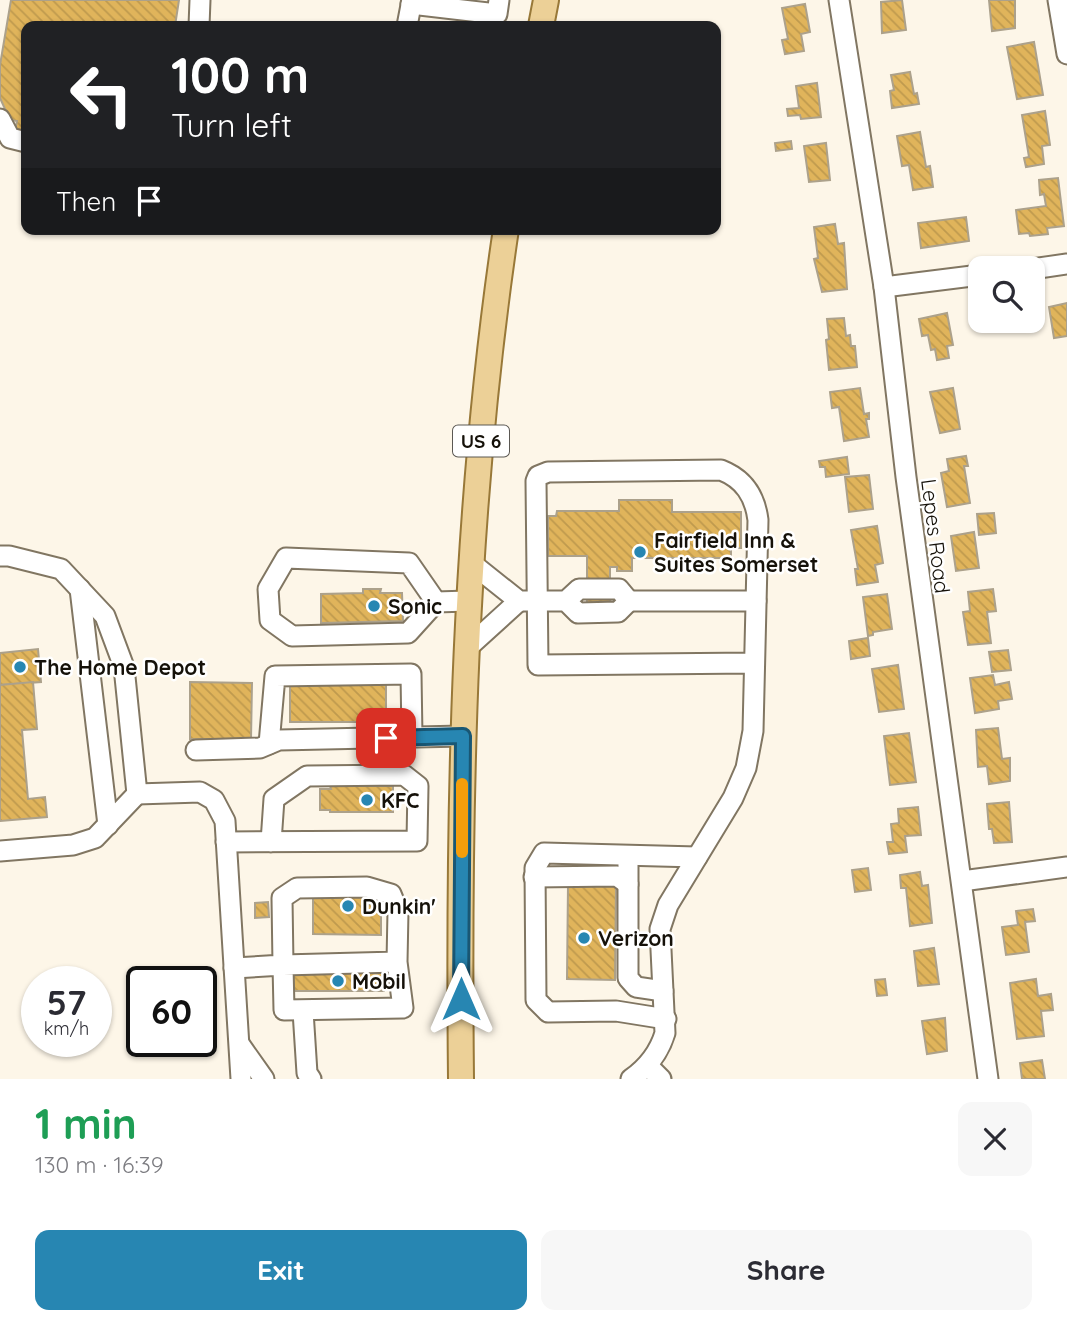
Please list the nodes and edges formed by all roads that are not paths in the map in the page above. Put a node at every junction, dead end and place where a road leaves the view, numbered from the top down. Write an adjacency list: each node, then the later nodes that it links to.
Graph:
1 (200, 0): 7 (street)
2 (499, 0): 6 (street)
3 (546, 0): 9 (main road)
4 (839, 0): 17 (street, Lepes Road)
5 (1058, 0): 10 (street)
6 (411, 2): 8 (street)
7 (199, 21)
8 (408, 21)
9 (542, 21)
10 (1067, 54)
11 (0, 119): 12 (street)
12 (21, 141)
13 (499, 235): 19 (main road, US 6)
14 (1067, 264): 15 (street)
15 (1045, 267)
16 (968, 276): 17 (street)
17 (884, 287): 40 (street, Lepes Road)
18 (0, 556): 20 (street)
19 (470, 562): 21 (main road, US 6); 22 (street)
20 (80, 589): 31 (street); 32 (street)
21 (468, 601): 24 (street); 25 (main road, US 6)
22 (528, 601): 23 (street); 23 (street); 25 (street); 26 (street)
23 (756, 601): 26 (street)
24 (436, 602): 24 (street)
25 (465, 650): 27 (main road, US 6)
26 (753, 663): 37 (street)
27 (463, 736): 28 (street); 53 (main road, US 6)
28 (412, 737): 29 (street); 29 (street)
29 (269, 744): 30 (street)
30 (196, 750)
31 (137, 794): 32 (street); 33 (street)
32 (108, 825): 35 (street)
33 (226, 842): 34 (street); 44 (street)
34 (271, 842): 34 (street)
35 (0, 851)
36 (628, 856): 37 (street); 39 (street); 41 (street)
37 (696, 857): 45 (street)
38 (1067, 867): 40 (street)
39 (534, 877): 41 (street); 47 (street)
40 (962, 881): 55 (street, Lepes Road)
41 (628, 884): 45 (street)
42 (397, 962): 43 (street); 43 (street); 46 (street)
43 (282, 965): 44 (street); 46 (street)
44 (234, 968): 48 (street)
45 (663, 991): 47 (street)
46 (303, 1011): 52 (street)
47 (666, 1019): 49 (street)
48 (239, 1044): 50 (street); 51 (street)
49 (654, 1073): 54 (street)
50 (241, 1079)
51 (264, 1079)
52 (311, 1079)
53 (461, 1079)
54 (631, 1079)
55 (988, 1079)

